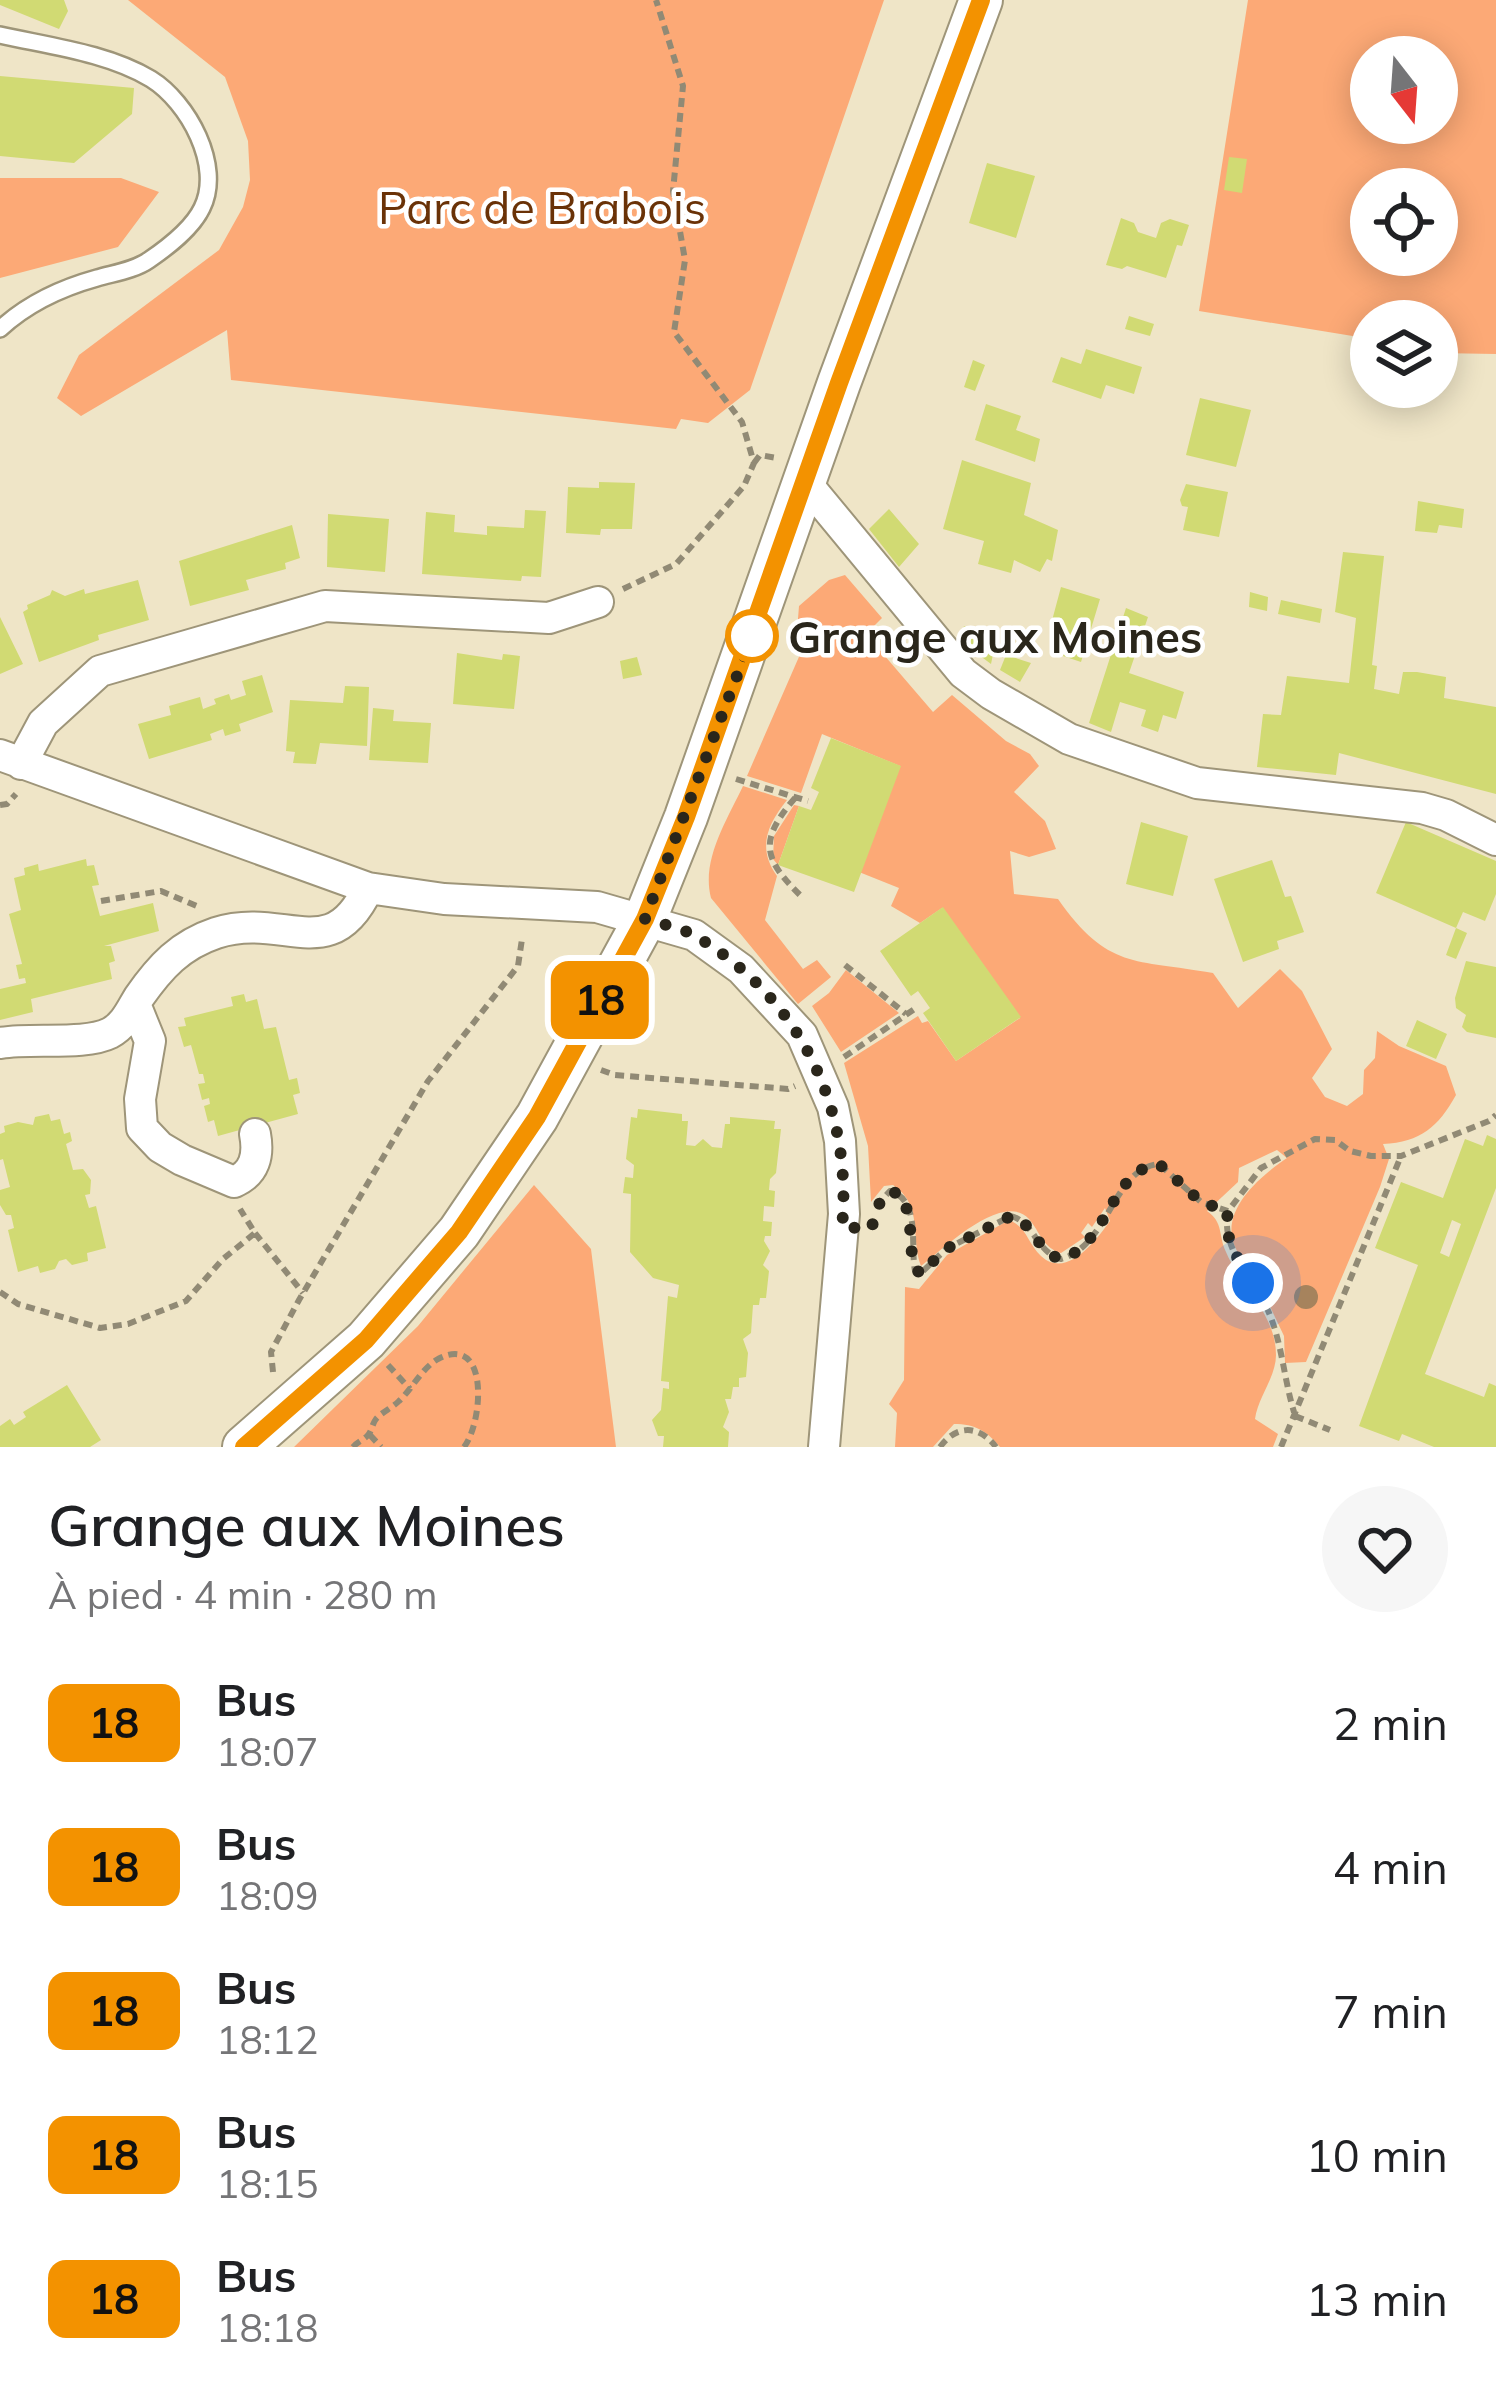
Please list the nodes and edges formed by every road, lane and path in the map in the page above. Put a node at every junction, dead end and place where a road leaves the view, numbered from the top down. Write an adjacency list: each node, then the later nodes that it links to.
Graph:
1 (656, 0): 5 (path)
2 (981, 0): 6 (main road)
3 (0, 35): 4 (lane)
4 (0, 329)
5 (754, 463): 6 (path); 7 (path)
6 (795, 472): 9 (main road); 12 (street)
7 (598, 602): 8 (street)
8 (10, 760): 13 (street)
9 (704, 769): 10 (path); 16 (main road)
10 (795, 798): 11 (path); 14 (path)
11 (808, 801)
12 (1496, 840)
13 (368, 888): 16 (street); 17 (street)
14 (802, 897)
15 (101, 901): 17 (path)
16 (645, 919): 24 (main road); 25 (street)
17 (230, 929): 20 (street)
18 (522, 939): 34 (path)
19 (844, 965): 22 (path)
20 (135, 1004): 23 (street); 27 (street)
21 (916, 1008): 22 (path)
22 (906, 1015): 25 (path)
23 (0, 1043)
24 (569, 1057): 25 (path); 35 (main road)
25 (820, 1073): 31 (street)
26 (1496, 1115): 28 (path)
27 (255, 1134)
28 (1401, 1156): 30 (path); 36 (path)
29 (228, 1198): 32 (path)
30 (1228, 1211): 31 (path); 36 (path)
31 (842, 1227): 43 (street)
32 (255, 1233): 33 (path); 34 (path)
33 (0, 1292)
34 (304, 1293): 35 (path)
35 (294, 1401): 39 (main road)
36 (1294, 1416): 37 (path); 46 (path)
37 (1330, 1430)
38 (370, 1435): 40 (path); 41 (path); 42 (path)
39 (244, 1447)
40 (353, 1447)
41 (381, 1447)
42 (464, 1447)
43 (824, 1447)
44 (940, 1447): 45 (path)
45 (996, 1447)
46 (1281, 1447)

